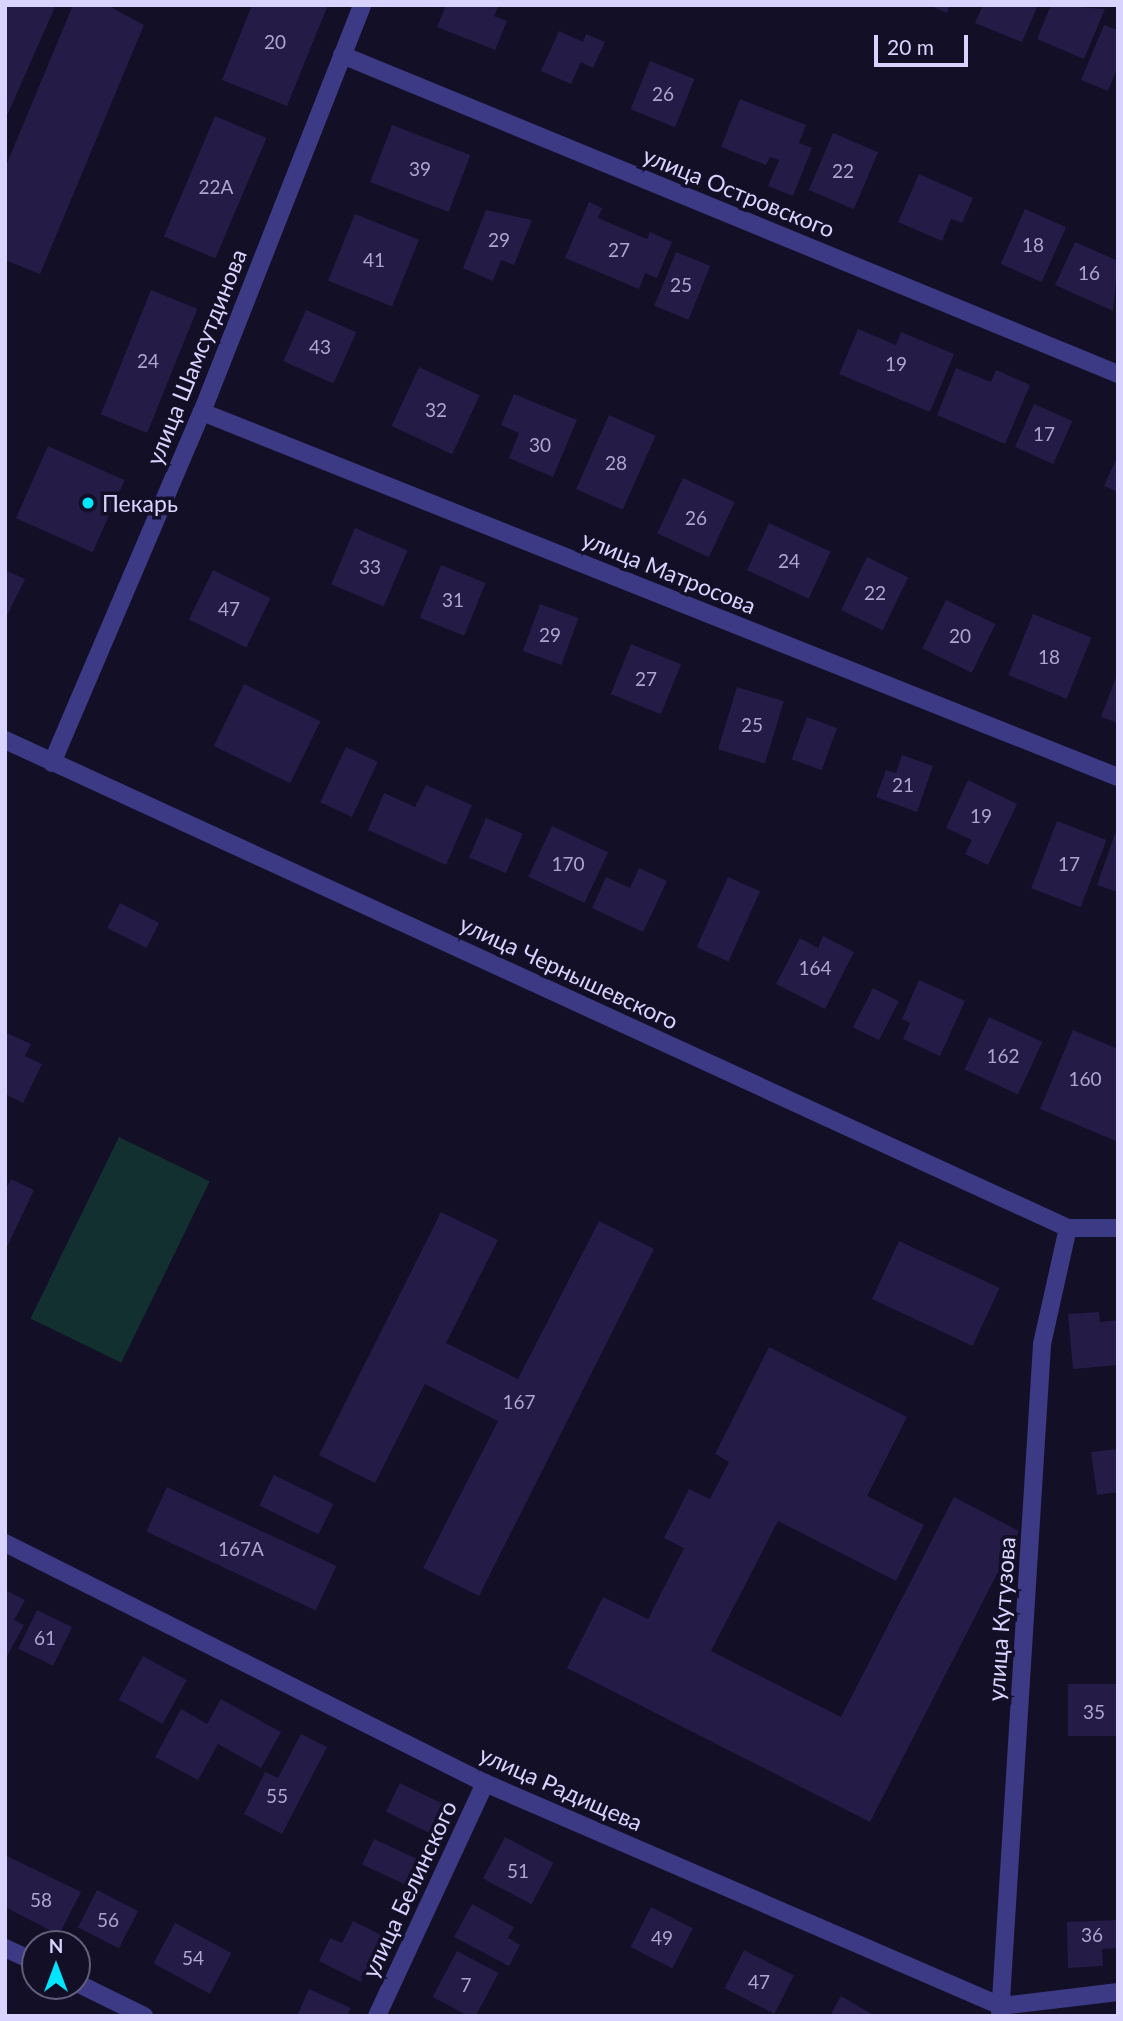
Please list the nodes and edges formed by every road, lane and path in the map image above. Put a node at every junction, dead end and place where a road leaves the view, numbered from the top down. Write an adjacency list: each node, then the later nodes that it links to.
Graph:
1 (362, 5): 2 (street, улица Шамсутдинова)
2 (342, 55): 3 (street, улица Островского); 4 (street, улица Шамсутдинова)
3 (1118, 374)
4 (202, 412): 6 (street, улица Шамсутдинова); 7 (street, улица Матросова)
5 (5, 740): 6 (street, улица Чернышевского)
6 (52, 763): 8 (street, улица Чернышевского)
7 (1118, 777)
8 (1068, 1228): 9 (street, улица Чернышевского); 16 (street, улица Кутузова)
9 (1118, 1228)
10 (5, 1543): 11 (street, улица Радищева)
11 (485, 1783): 16 (street, улица Радищева); 18 (street, улица Белинского)
12 (5, 1948): 13 (street)
13 (21, 1955)
14 (91, 1990): 17 (street)
15 (1118, 1992): 16 (street)
16 (1001, 2011)
17 (144, 2016)
18 (377, 2016)

